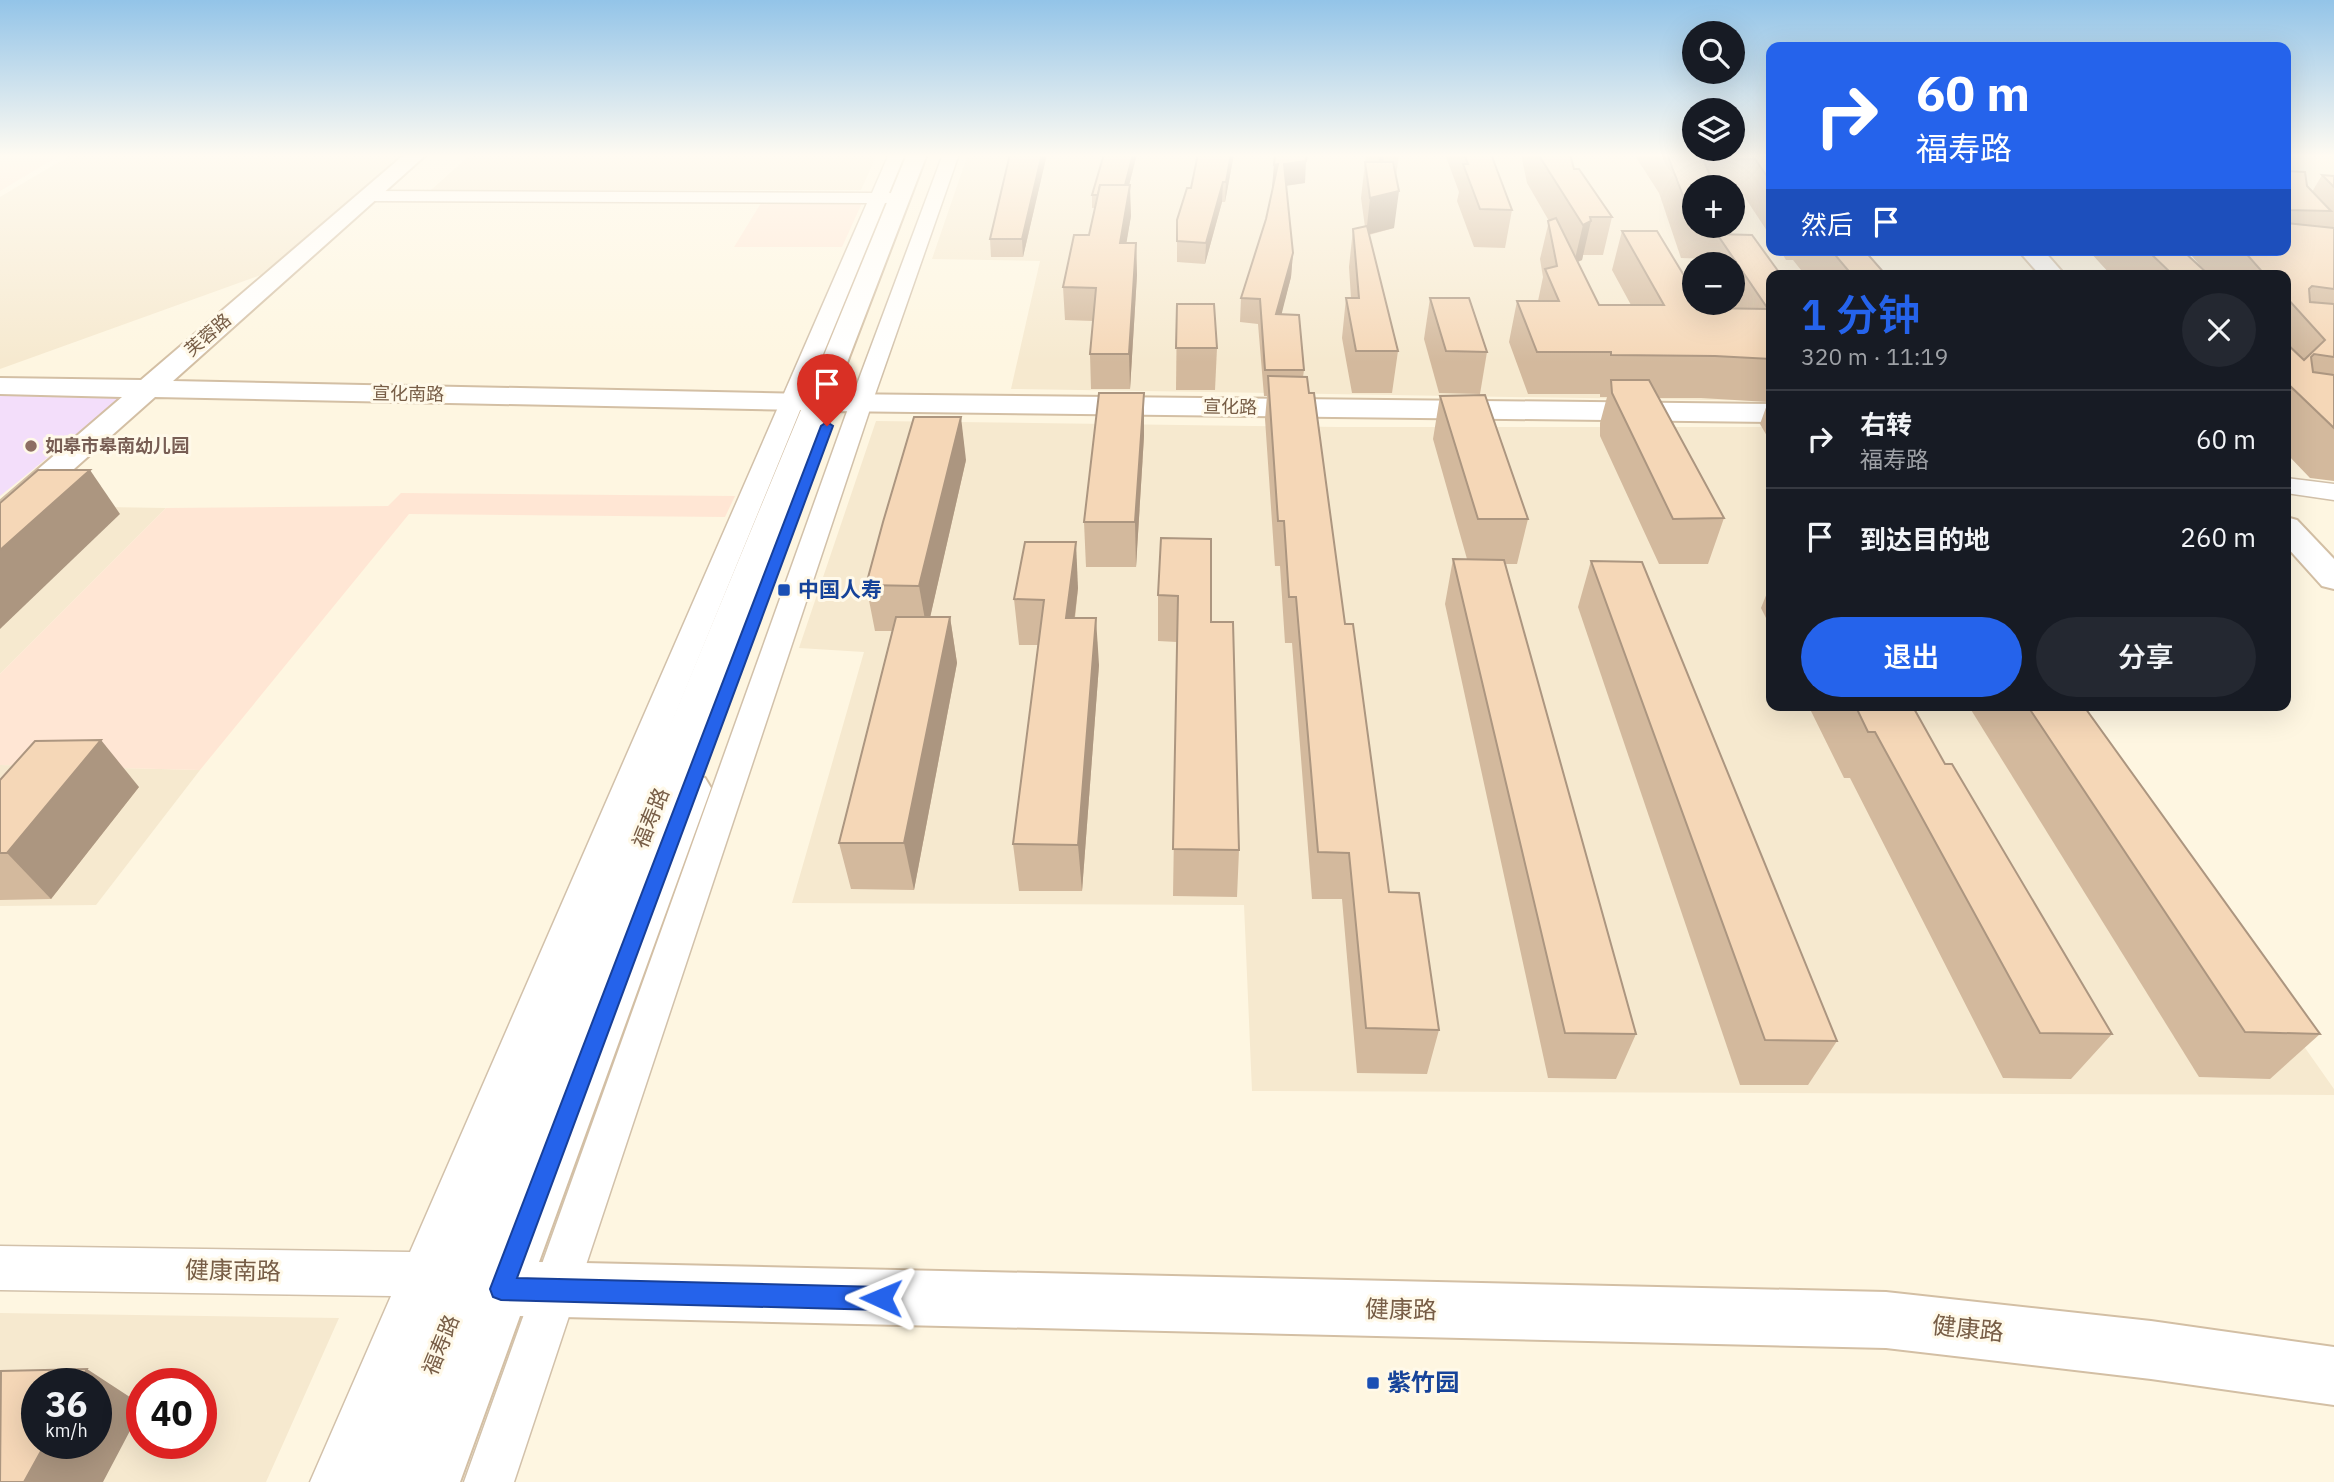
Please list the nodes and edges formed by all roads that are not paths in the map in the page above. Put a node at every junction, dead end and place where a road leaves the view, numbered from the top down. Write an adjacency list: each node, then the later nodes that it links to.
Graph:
1 (336, 223): 8 (street, 芙蓉路)
2 (880, 223): 9 (street)
3 (902, 223): 9 (street, 福寿路)
4 (916, 223): 9 (street)
5 (2036, 256): 6 (street)
6 (2048, 270)
7 (0, 386): 8 (street, 宣化南路)
8 (147, 388): 9 (street, 宣化南路); 13 (street, 芙蓉路)
9 (826, 402): 10 (street, 宣化路); 17 (street, 福寿路); 17 (street); 17 (street)
10 (1766, 412)
11 (2291, 487): 12 (street)
12 (2334, 492)
13 (0, 517)
14 (2291, 532): 15 (street)
15 (2334, 579)
16 (0, 1268): 17 (street, 健康南路)
17 (487, 1284): 18 (street, 健康路); 19 (street); 20 (street, 福寿路); 21 (street, 福寿路); 22 (street)
18 (2334, 1376)
19 (335, 1482)
20 (387, 1482)
21 (429, 1482)
22 (489, 1482)

